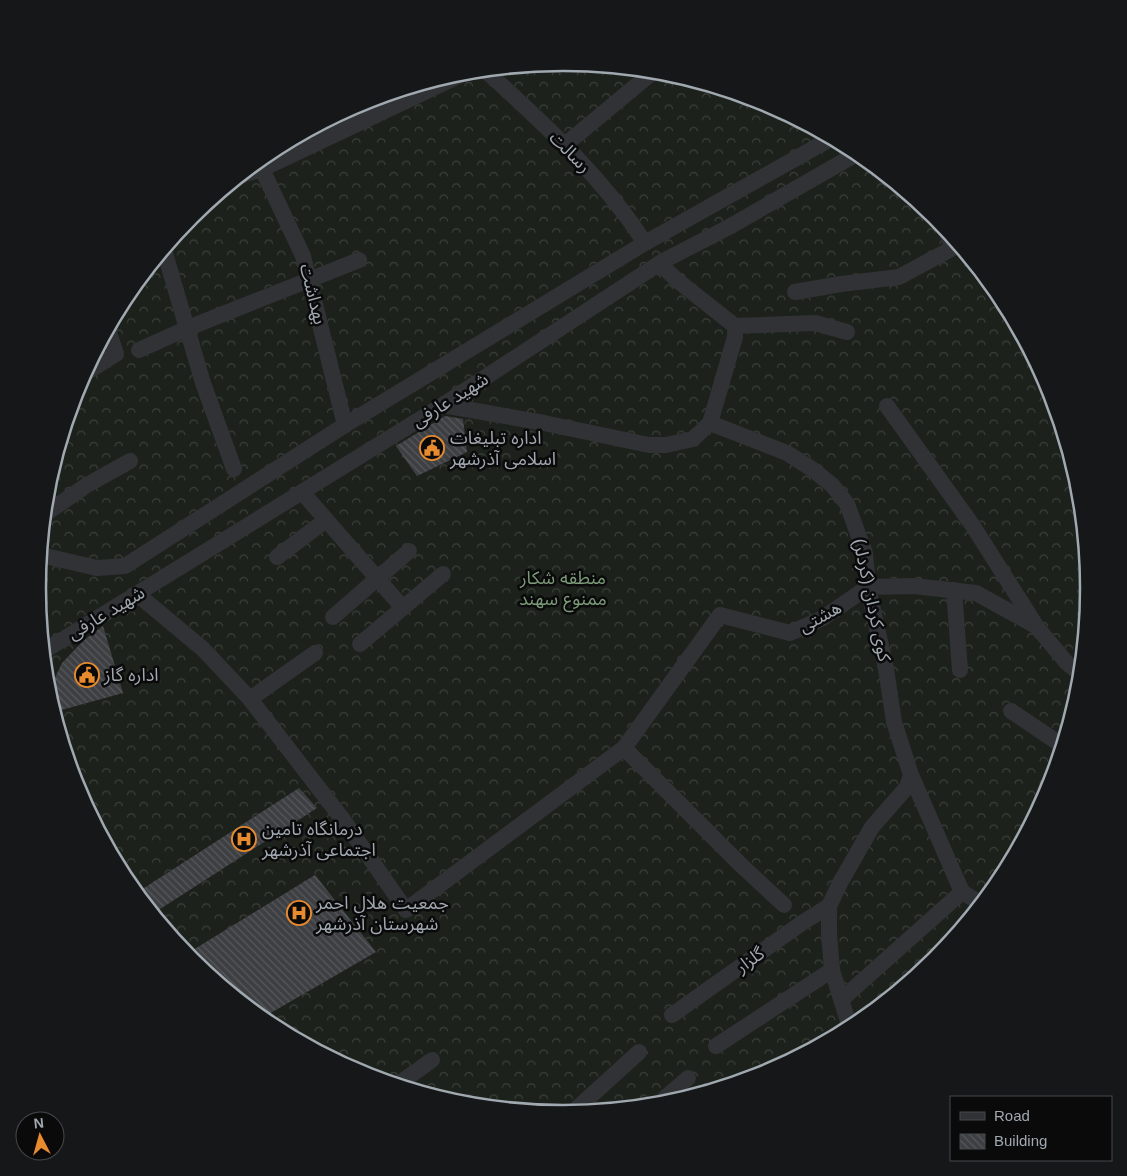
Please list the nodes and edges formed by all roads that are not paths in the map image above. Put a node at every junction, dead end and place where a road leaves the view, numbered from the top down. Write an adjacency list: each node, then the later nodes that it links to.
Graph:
1 (491, 76): 7 (street, رسالت)
2 (646, 78): 7 (street)
3 (436, 87): 5 (street)
4 (371, 108): 5 (street)
5 (375, 116): 9 (street)
6 (825, 142): 10 (street, شهید عارفی)
7 (566, 144): 10 (street, رسالت)
8 (850, 157): 14 (street, شهید عارفی)
9 (262, 169): 15 (street, بهداشت)
10 (646, 243): 14 (street); 14 (street); 26 (street, شهید عارفی)
11 (953, 248): 16 (street)
12 (166, 257): 18 (street)
13 (359, 260): 15 (street)
14 (660, 264): 17 (street); 23 (street, شهید عارفی)
15 (309, 279): 18 (street); 26 (street, بهداشت)
16 (796, 292)
17 (735, 326): 19 (street); 25 (street)
18 (188, 328): 21 (street); 28 (street)
19 (846, 332)
20 (111, 338): 22 (street)
21 (139, 350)
22 (97, 366)
23 (443, 405): 25 (street); 29 (street, شهید عارفی)
24 (887, 406): 42 (street)
25 (710, 423): 37 (street, کوی کردان (کردلر))
26 (345, 425): 33 (street, شهید عارفی)
27 (130, 461): 30 (street)
28 (234, 469)
29 (302, 492): 31 (street); 39 (street, شهید عارفی)
30 (53, 509)
31 (326, 520): 34 (street); 36 (street)
32 (409, 551): 36 (street)
33 (47, 556)
34 (277, 557)
35 (443, 574): 40 (street)
36 (379, 579): 40 (street); 41 (street)
37 (868, 587): 38 (street); 51 (street, هشتی); 52 (street, کوی کردان (کردلر))
38 (954, 590): 42 (street); 47 (street)
39 (137, 594): 44 (street, شهید عارفی); 48 (street)
40 (403, 608): 43 (street)
41 (332, 617)
42 (1036, 626): 46 (street)
43 (360, 644)
44 (50, 647)
45 (315, 653): 48 (street)
46 (1074, 667)
47 (960, 670)
48 (250, 699): 51 (street)
49 (1011, 711): 50 (street)
50 (1057, 742)
51 (624, 748): 55 (street)
52 (911, 776): 53 (street, کوی کردان (کردلر)); 56 (street)
53 (962, 892): 54 (street); 58 (street)
54 (976, 900)
55 (784, 905)
56 (829, 906): 57 (street); 59 (street, گلزار)
57 (832, 970): 58 (street); 61 (street)
58 (842, 999): 60 (street)
59 (672, 1015)
60 (848, 1020)
61 (716, 1046)
62 (639, 1052): 67 (street)
63 (432, 1060): 65 (street)
64 (688, 1078): 66 (street)
65 (404, 1080)
66 (670, 1094)
67 (581, 1104)

